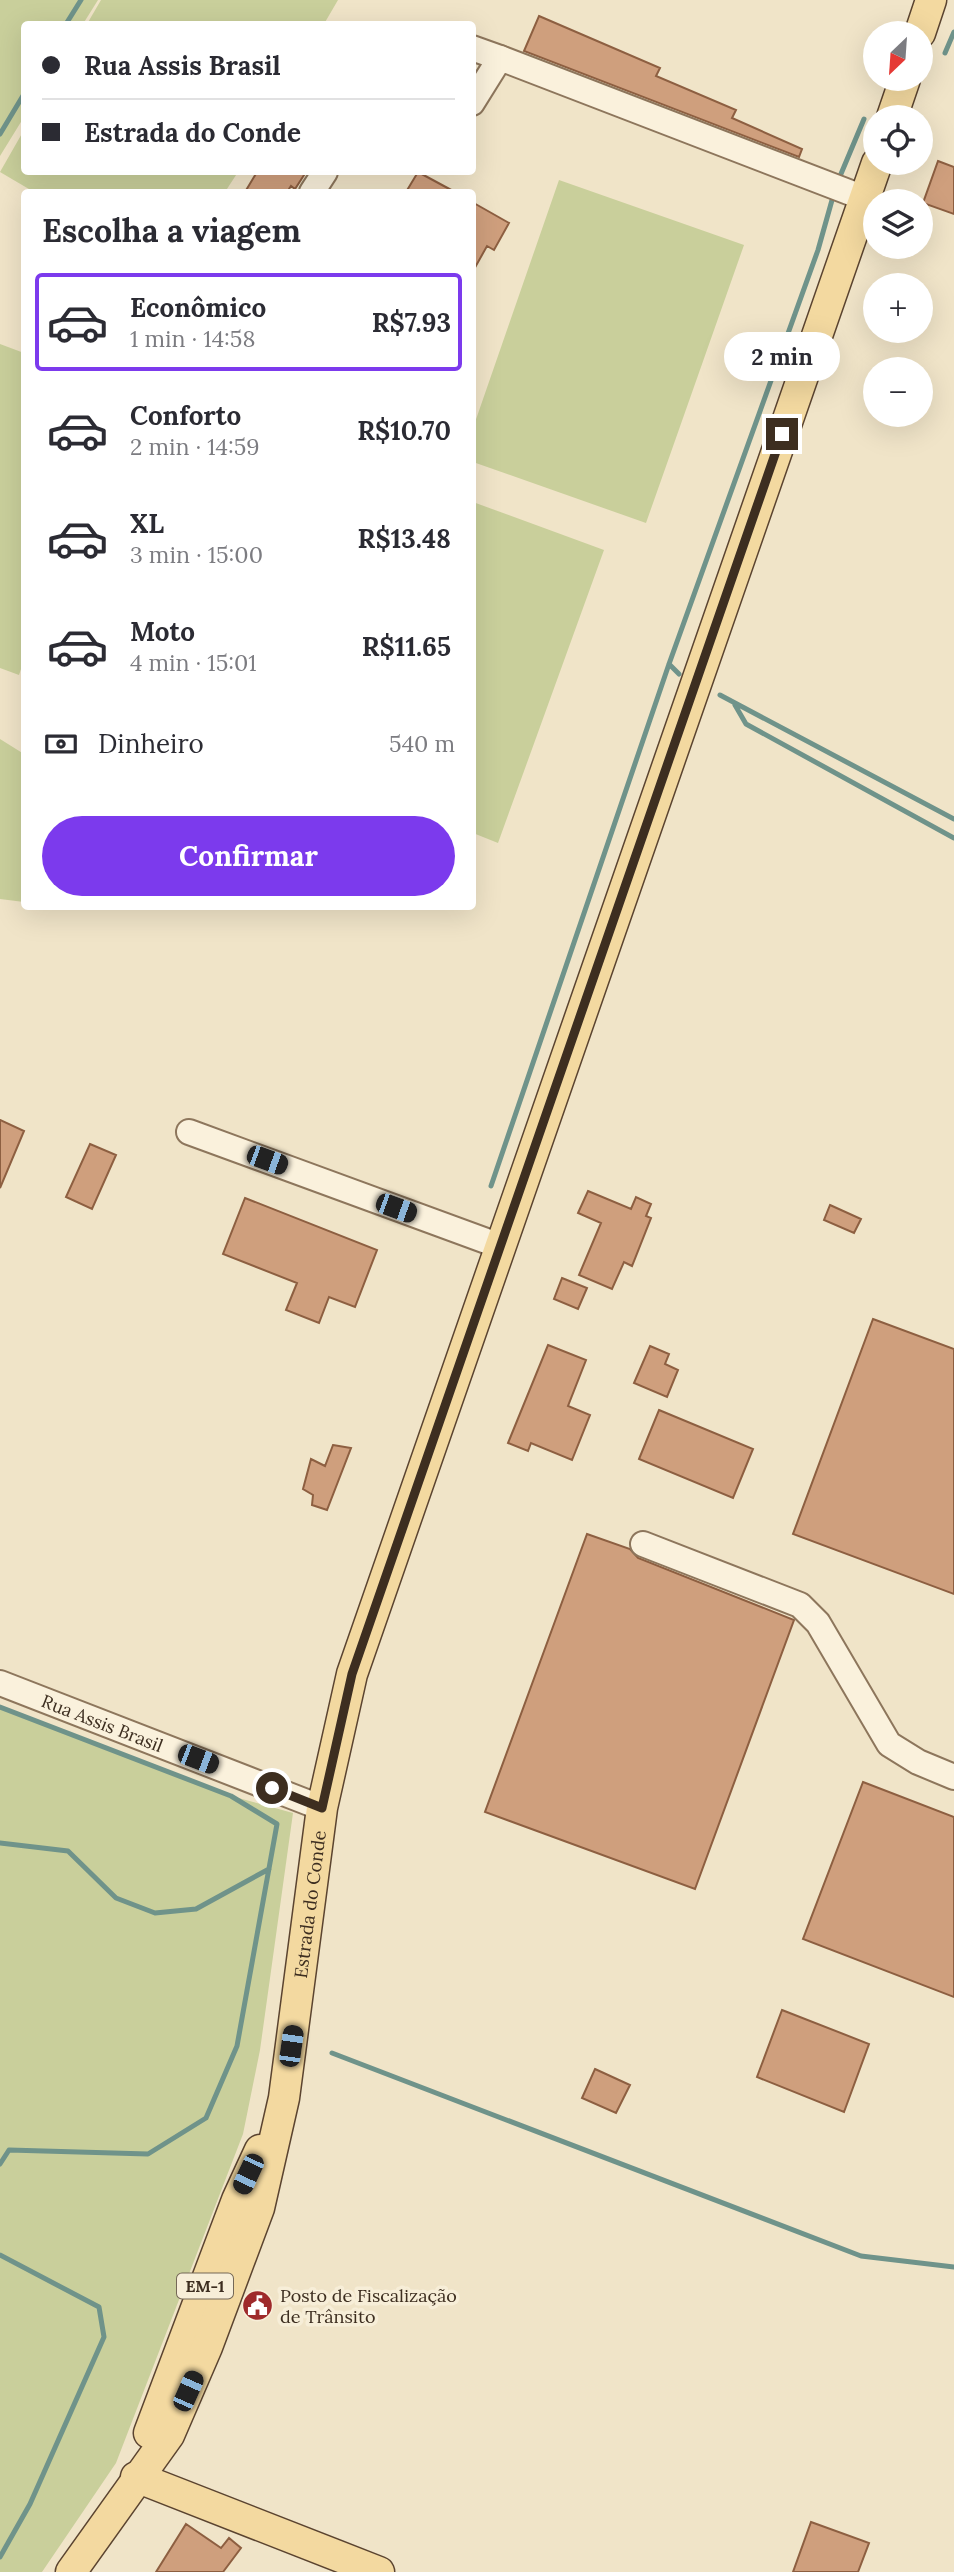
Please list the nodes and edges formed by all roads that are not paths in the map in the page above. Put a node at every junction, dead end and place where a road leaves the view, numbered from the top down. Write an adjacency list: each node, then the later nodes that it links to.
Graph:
1 (931, 0): 2 (main road)
2 (924, 21)
3 (476, 49): 4 (street)
4 (500, 58): 5 (street); 7 (street)
5 (476, 97)
6 (863, 175): 7 (main road, Estrada do Conde / EM-1)
7 (845, 191): 9 (main road, Estrada do Conde / EM-1)
8 (189, 1132): 9 (street)
9 (499, 1246): 13 (main road, Estrada do Conde / EM-1)
10 (643, 1544): 12 (street)
11 (0, 1683): 13 (street, Rua Assis Brasil)
12 (954, 1777)
13 (322, 1808): 14 (main road, Estrada do Conde / EM-1)
14 (136, 2477): 15 (main road, Estrada do Conde / EM-1); 16 (main road)
15 (71, 2572)
16 (379, 2572)

